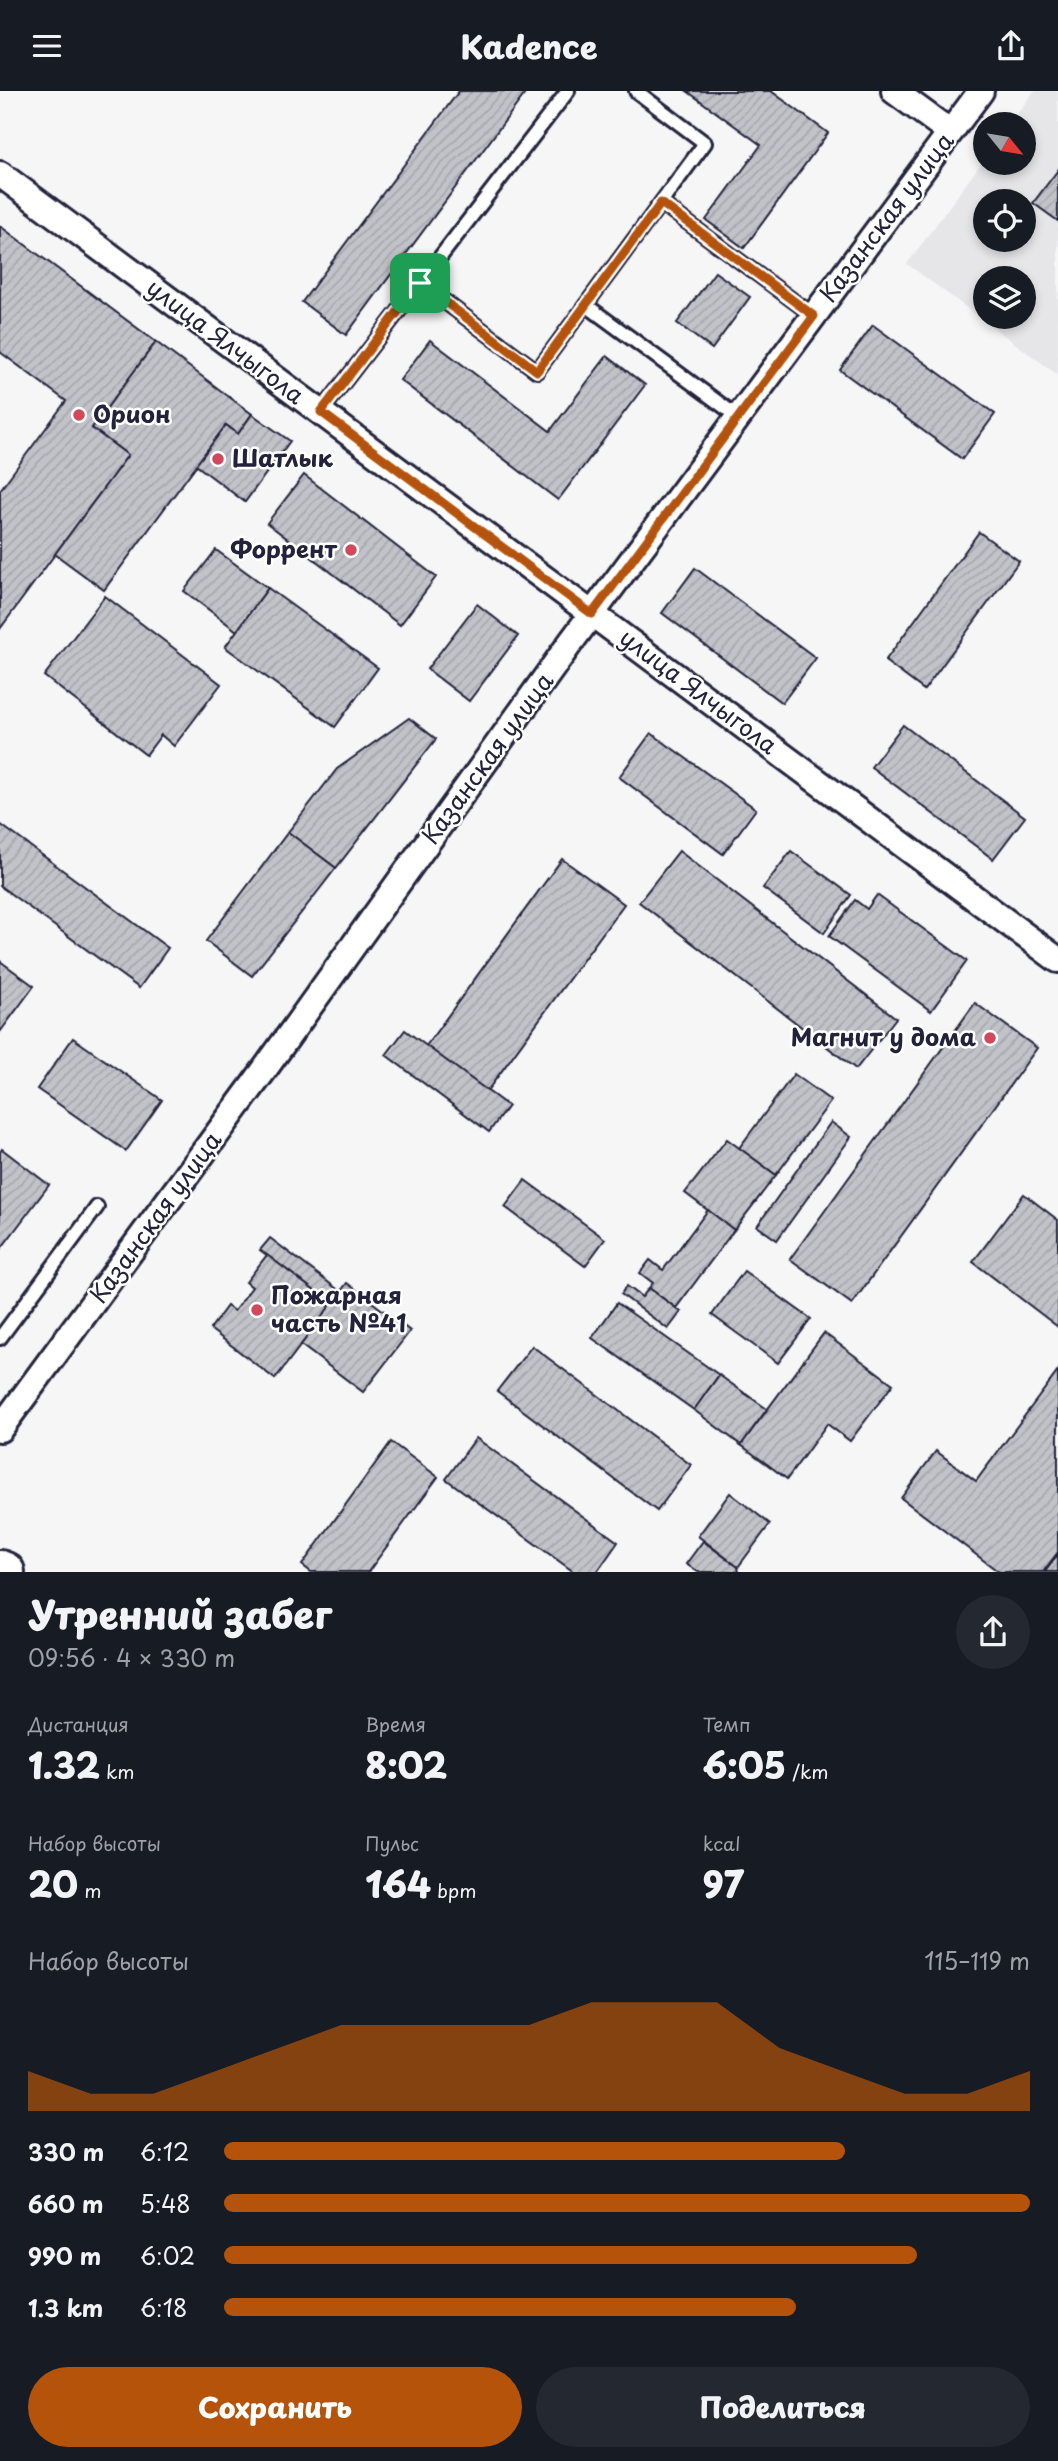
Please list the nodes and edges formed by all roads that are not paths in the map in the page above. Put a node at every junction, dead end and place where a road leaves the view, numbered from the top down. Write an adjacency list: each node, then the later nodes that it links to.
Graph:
1 (568, 91): 8 (lane)
2 (636, 91): 7 (lane)
3 (894, 91): 5 (street)
4 (981, 91): 5 (street, Казанская улица)
5 (950, 132): 10 (street, Казанская улица)
6 (0, 174): 11 (street, улица Ялчыгола)
7 (661, 203): 9 (lane); 10 (lane)
8 (420, 283): 9 (lane); 11 (lane)
9 (586, 305): 12 (lane)
10 (814, 316): 12 (street, Казанская улица)
11 (321, 412): 13 (street, улица Ялчыгола)
12 (738, 417): 13 (street, Казанская улица)
13 (592, 614): 14 (street, улица Ялчыгола); 17 (street, Казанская улица)
14 (1058, 960)
15 (97, 1207): 16 (lane)
16 (0, 1338)
17 (0, 1429)
18 (0, 1570): 19 (main road)
19 (5, 1572)

